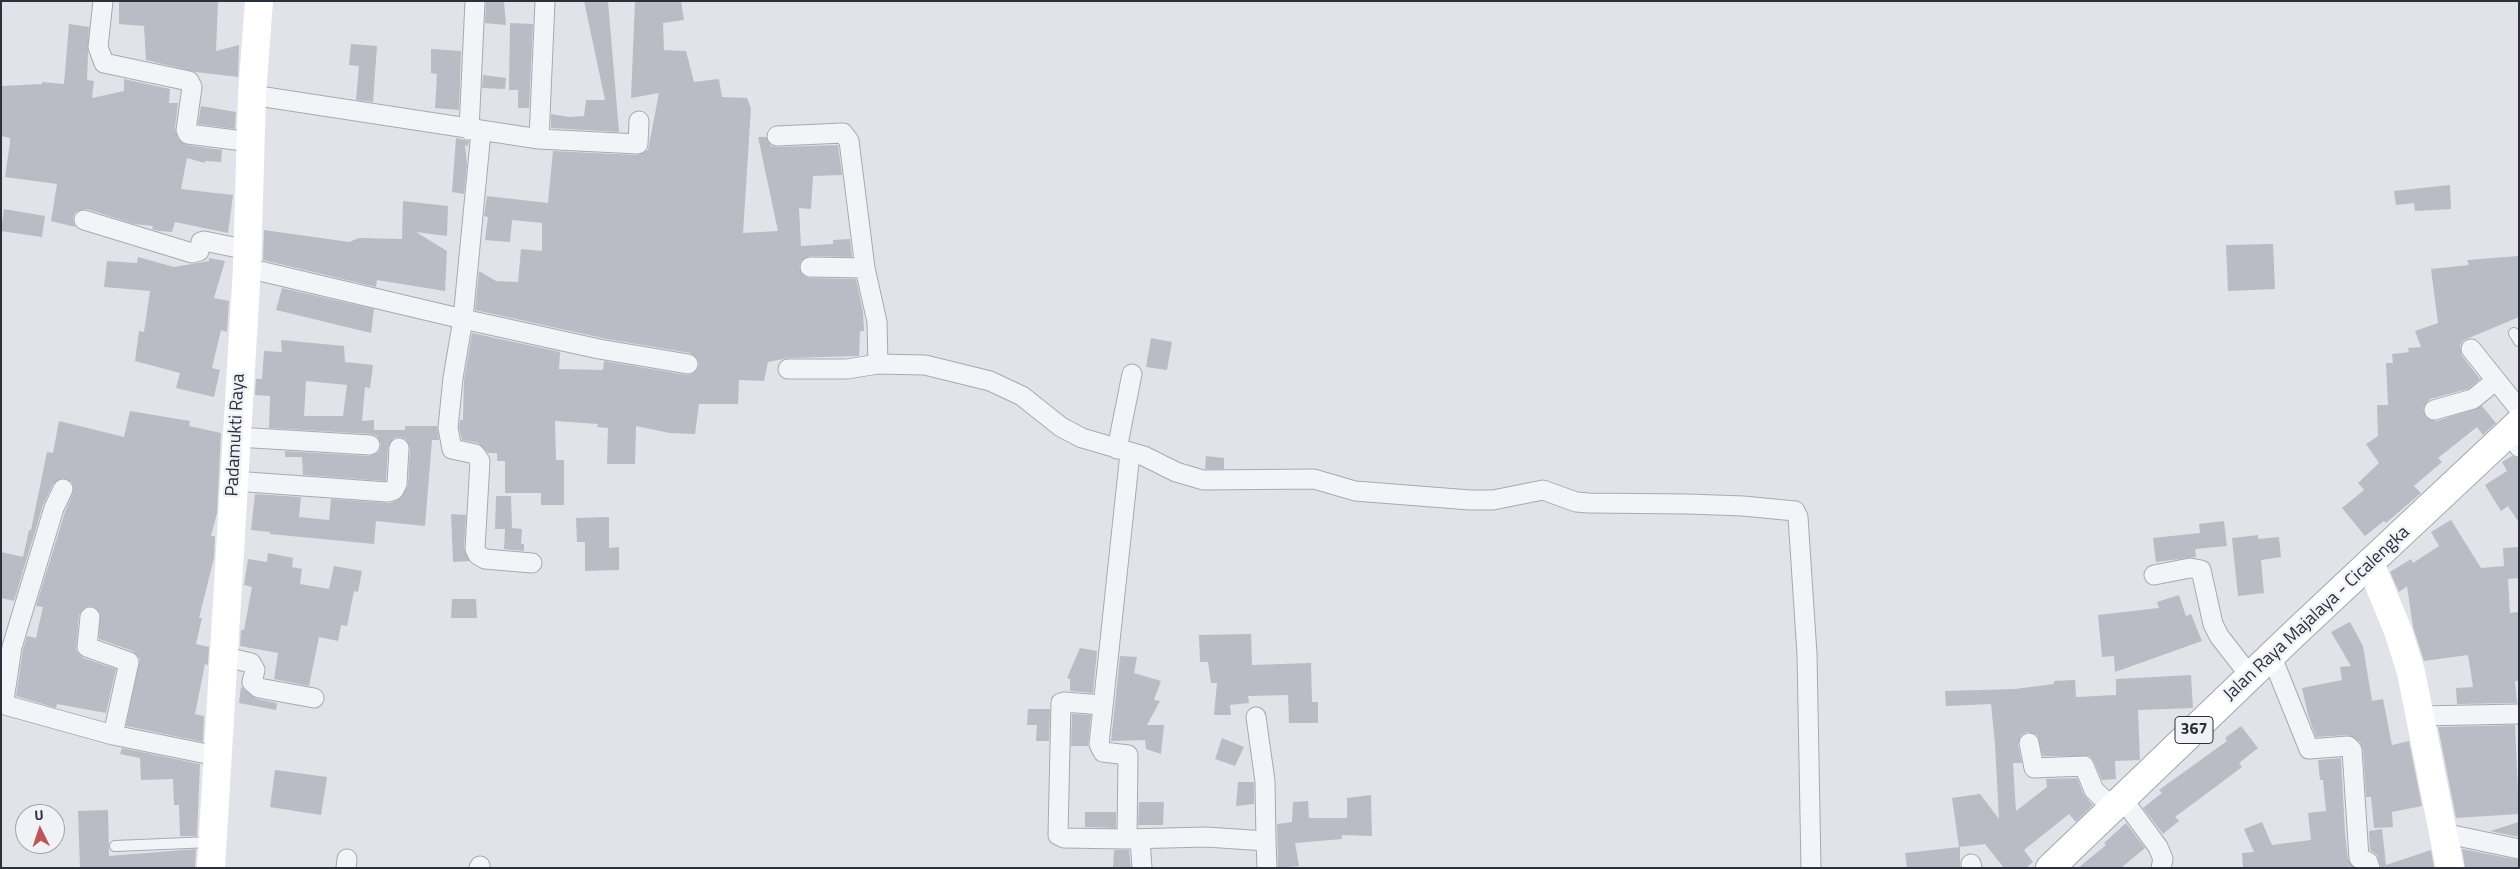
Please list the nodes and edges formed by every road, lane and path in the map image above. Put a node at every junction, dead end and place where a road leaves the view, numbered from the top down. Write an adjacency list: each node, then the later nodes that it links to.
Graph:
1 (102, 1): 10 (street)
2 (259, 1): 5 (street, Padamukti Raya)
3 (475, 1): 7 (street)
4 (545, 1): 9 (street)
5 (252, 94): 7 (street); 10 (street, Padamukti Raya)
6 (639, 121): 9 (street)
7 (475, 131): 9 (street); 15 (street)
8 (777, 136): 14 (street)
9 (539, 139)
10 (251, 142): 12 (street, Padamukti Raya)
11 (84, 220): 12 (street)
12 (248, 259): 15 (street); 24 (street, Padamukti Raya)
13 (810, 267): 14 (street)
14 (865, 268): 18 (street)
15 (463, 319): 17 (street); 30 (street)
16 (2471, 349): 21 (street)
17 (688, 364)
18 (878, 364): 19 (street); 27 (street)
19 (788, 370)
20 (1132, 374): 27 (street)
21 (2494, 381): 22 (street); 23 (street)
22 (2434, 410)
23 (2516, 428): 31 (street, Jalan Raya Majalaya - Cicalengka / 367)
24 (237, 437): 25 (street); 28 (street, Padamukti Raya)
25 (370, 445)
26 (400, 448): 28 (street)
27 (1124, 451): 38 (street); 54 (street)
28 (234, 481): 35 (street, Padamukti Raya)
29 (63, 489): 42 (street)
30 (532, 564)
31 (2366, 566): 34 (street, Jalan Raya Majalaya - Cicalengka / 367); 40 (street)
32 (2154, 575): 36 (street)
33 (90, 617): 42 (street)
34 (2272, 655): 36 (street, Jalan Raya Majalaya - Cicalengka / 367); 57 (street)
35 (222, 656): 37 (street); 44 (street, Padamukti Raya)
36 (2250, 676): 45 (street, Jalan Raya Majalaya - Cicalengka / 367)
37 (314, 698)
38 (1102, 705): 47 (street); 47 (street)
39 (2519, 714): 40 (street)
40 (2421, 716): 46 (street)
41 (1256, 717): 48 (street)
42 (114, 735): 44 (street)
43 (2029, 743): 45 (street)
44 (217, 756): 51 (street, Padamukti Raya)
45 (2118, 803): 55 (street, Jalan Raya Majalaya - Cicalengka / 367); 56 (street)
46 (2443, 833): 50 (street); 58 (street)
47 (1133, 839): 48 (street); 52 (street)
48 (1266, 840): 53 (street)
49 (115, 846): 51 (lane)
50 (2519, 849)
51 (212, 855)
52 (1142, 868)
53 (1267, 868)
54 (1811, 868)
55 (2050, 868)
56 (2161, 868)
57 (2370, 868)
58 (2450, 868)

